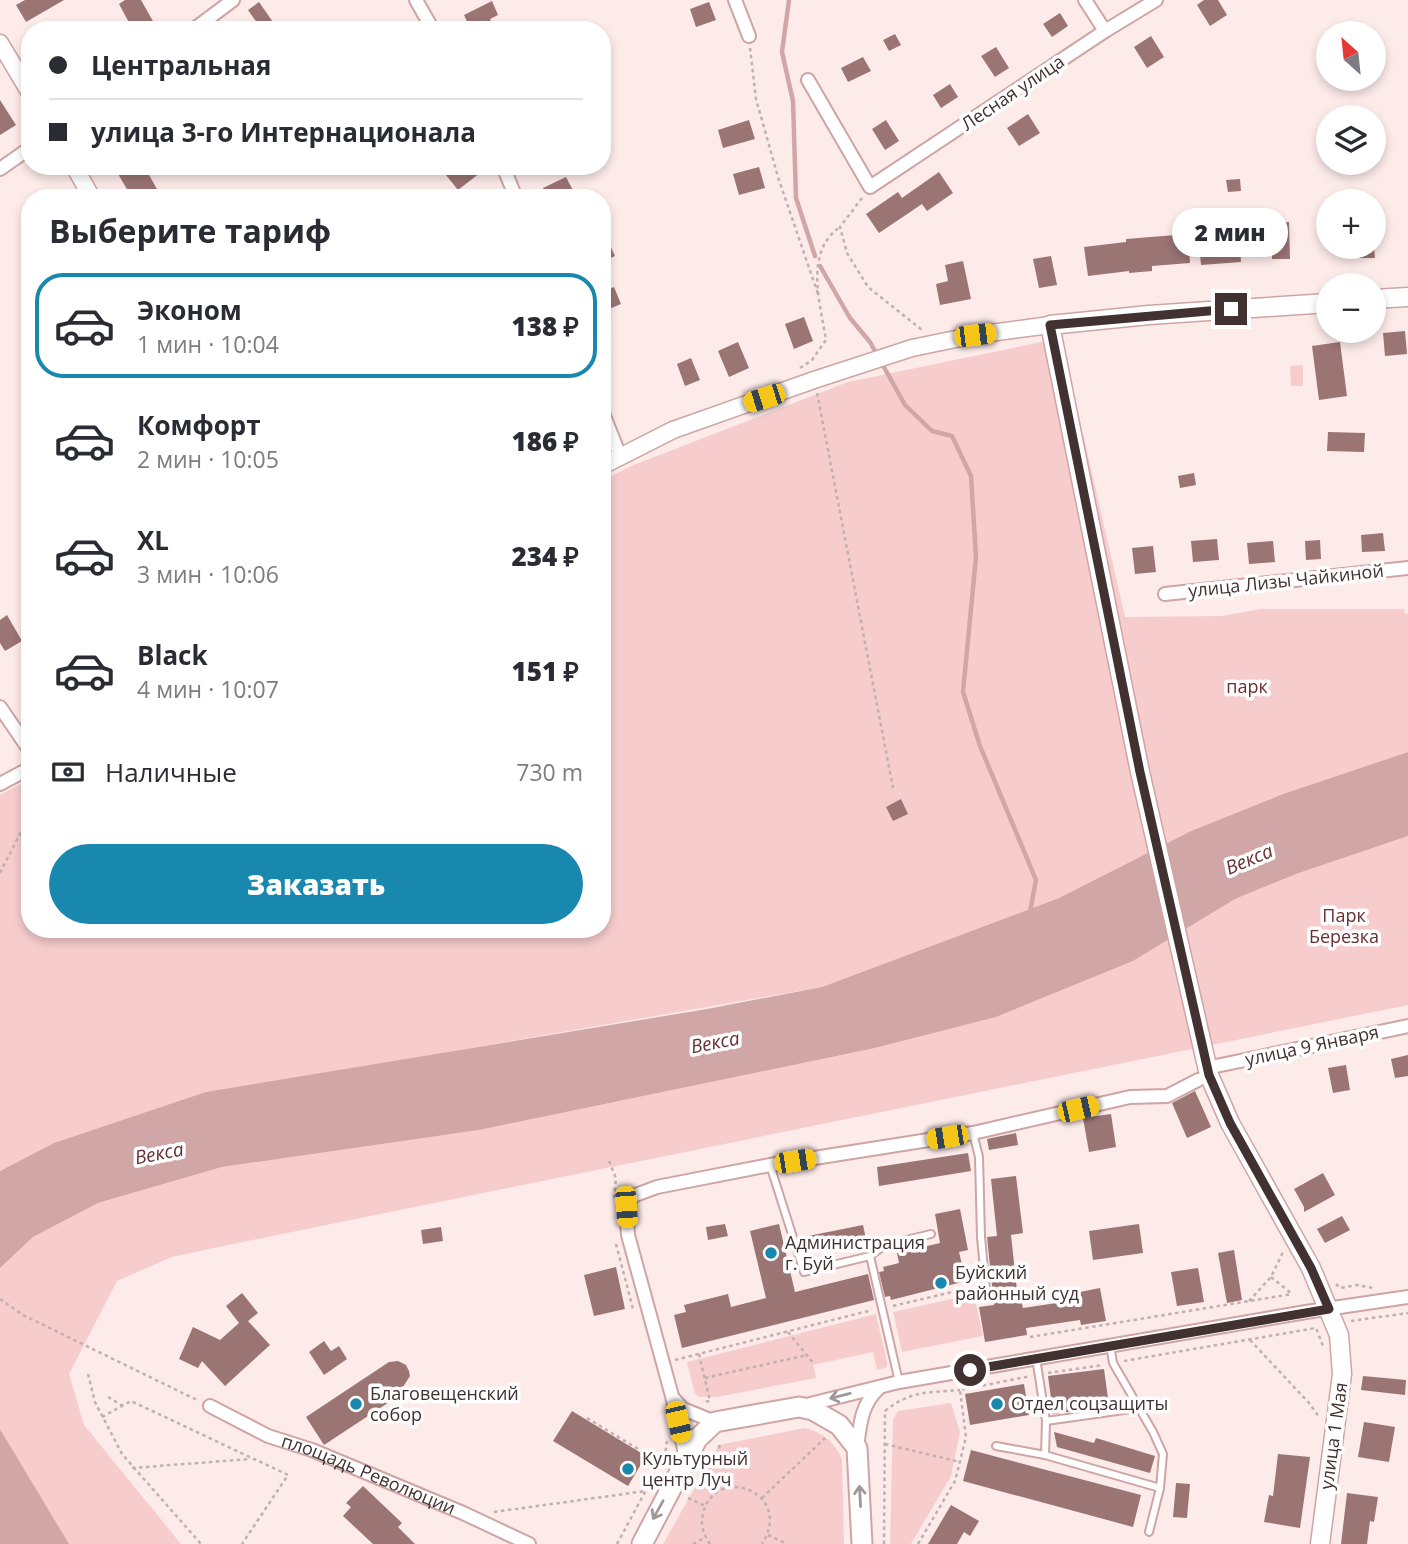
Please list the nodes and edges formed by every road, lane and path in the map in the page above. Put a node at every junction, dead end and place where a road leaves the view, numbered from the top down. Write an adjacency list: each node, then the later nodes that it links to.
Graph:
1 (233, 0): 6 (street)
2 (415, 0): 7 (street)
3 (735, 0): 9 (street)
4 (1085, 0): 8 (street)
5 (1156, 0): 8 (street, Лесная улица)
6 (204, 21)
7 (428, 21)
8 (1105, 31): 15 (street, Лесная улица)
9 (749, 36): 17 (path)
10 (0, 43): 11 (street)
11 (21, 78)
12 (808, 80): 15 (street)
13 (21, 154): 14 (street)
14 (0, 169)
15 (870, 187): 16 (path)
16 (839, 227): 17 (path); 22 (path)
17 (819, 297): 24 (path)
18 (1408, 297): 19 (main road)
19 (1386, 298)
20 (1316, 304): 21 (main road)
21 (1050, 325): 22 (street); 55 (main road, улица 1 Мая)
22 (947, 340): 23 (street)
23 (814, 380): 24 (street); 34 (path)
24 (787, 390): 26 (street)
25 (611, 434): 26 (street)
26 (620, 456): 27 (street)
27 (611, 461)
28 (1408, 568): 29 (street, улица Лизы Чайкиной)
29 (1165, 594)
30 (0, 707): 31 (street)
31 (21, 738)
32 (21, 772): 33 (street)
33 (0, 783)
34 (892, 788)
35 (21, 832): 36 (path)
36 (0, 873)
37 (1408, 1026): 38 (street, улица 9 Января)
38 (1216, 1066)
39 (1198, 1080): 40 (street)
40 (973, 1133): 42 (street); 50 (lane)
41 (608, 1161): 43 (path)
42 (770, 1165): 43 (street); 46 (lane)
43 (620, 1205): 73 (street)
44 (931, 1234): 46 (lane)
45 (615, 1236): 56 (path)
46 (870, 1256): 54 (lane)
47 (1332, 1280): 48 (path)
48 (1378, 1288)
49 (969, 1289): 54 (path)
50 (986, 1290)
51 (1408, 1297): 55 (street)
52 (0, 1299): 77 (path)
53 (1247, 1303): 53 (path); 60 (path)
54 (882, 1308): 59 (path); 70 (lane)
55 (1329, 1309): 62 (street); 119 (main road, улица 1 Мая)
56 (634, 1313)
57 (1408, 1313): 58 (path)
58 (1351, 1321)
59 (788, 1332): 63 (path); 64 (path)
60 (1030, 1337)
61 (1250, 1340): 84 (path)
62 (1110, 1345): 65 (street); 79 (lane)
63 (699, 1354): 66 (path); 69 (path)
64 (807, 1355): 67 (path); 69 (path)
65 (1036, 1358): 70 (street); 82 (lane)
66 (676, 1360)
67 (814, 1364)
68 (88, 1374): 80 (path)
69 (705, 1378): 75 (path)
70 (899, 1382): 71 (street)
71 (882, 1386): 78 (street, one-way to 78); 90 (street)
72 (960, 1390): 87 (path)
73 (672, 1396): 83 (street); 95 (street)
74 (108, 1397): 76 (path)
75 (698, 1402)
76 (123, 1406): 80 (path); 92 (path)
77 (210, 1406): 103 (street, площадь Революции)
78 (799, 1407): 83 (main road); 90 (main road)
79 (1138, 1408): 82 (lane); 98 (lane)
80 (102, 1417): 96 (path)
81 (587, 1418): 94 (path)
82 (1046, 1421): 91 (lane)
83 (715, 1422): 95 (main road)
84 (1325, 1425)
85 (666, 1430): 94 (path)
86 (826, 1437): 101 (path)
87 (885, 1444): 93 (path); 118 (path)
88 (719, 1445): 97 (path)
89 (996, 1446): 91 (lane)
90 (857, 1448): 117 (main road, one-way to 90)
91 (1045, 1455): 98 (lane)
92 (253, 1458): 96 (path); 109 (path)
93 (960, 1462)
94 (661, 1463): 99 (path)
95 (683, 1464): 112 (main road, one-way to 112)
96 (132, 1468): 108 (path)
97 (728, 1488): 101 (path); 102 (path)
98 (1160, 1488): 104 (lane)
99 (646, 1491): 103 (path); 111 (path)
100 (688, 1498): 102 (path)
101 (762, 1498): 105 (path)
102 (705, 1506): 106 (path)
103 (474, 1518): 107 (street, площадь Революции)
104 (1149, 1532)
105 (768, 1535): 115 (path); 116 (path)
106 (705, 1537): 113 (path); 114 (path)
107 (509, 1540): 110 (street, площадь Революции)
108 (201, 1544)
109 (242, 1544)
110 (529, 1544)
111 (617, 1544)
112 (642, 1544)
113 (693, 1544)
114 (710, 1544)
115 (762, 1544)
116 (787, 1544)
117 (862, 1544)
118 (884, 1544)
119 (1320, 1544)

